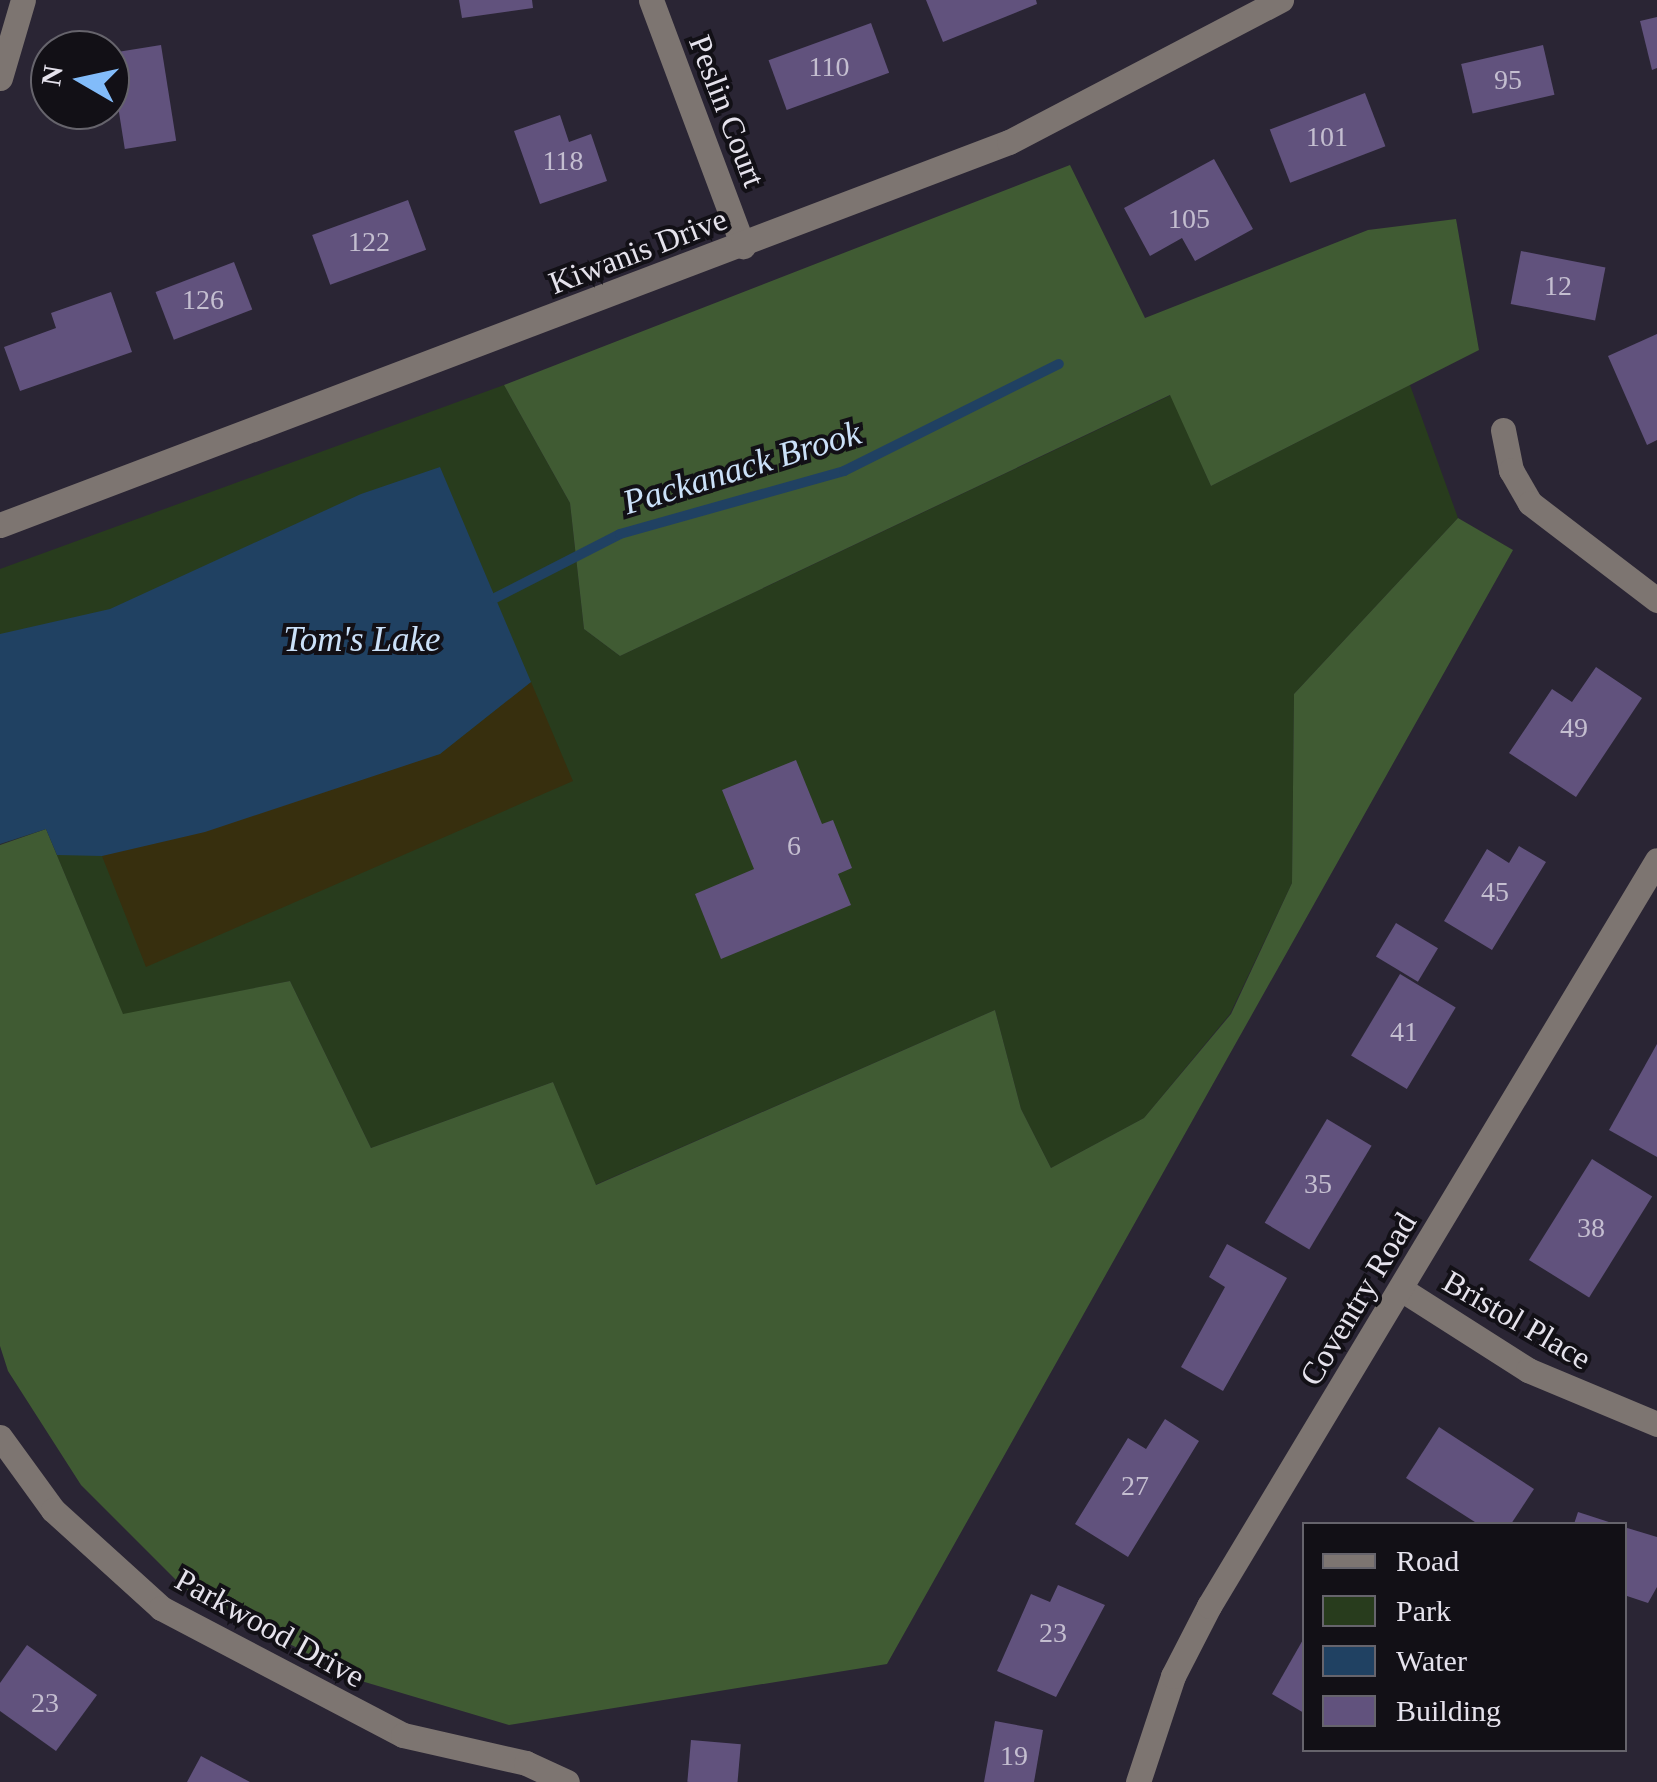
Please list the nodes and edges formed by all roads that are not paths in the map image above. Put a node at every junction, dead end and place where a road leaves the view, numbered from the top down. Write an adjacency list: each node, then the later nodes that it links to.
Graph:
1 (23, 0): 4 (street)
2 (651, 0): 5 (street, Peslin Court)
3 (1281, 0): 5 (street, Kiwanis Drive)
4 (0, 78)
5 (743, 246): 7 (street, Kiwanis Drive)
6 (1503, 430): 8 (street)
7 (0, 525)
8 (1657, 600)
9 (1657, 860): 10 (street, Coventry Road)
10 (1402, 1289): 11 (street, Bristol Place); 14 (street, Coventry Road)
11 (1657, 1424)
12 (0, 1437): 13 (street, Parkwood Drive)
13 (567, 1782)
14 (1138, 1782)

